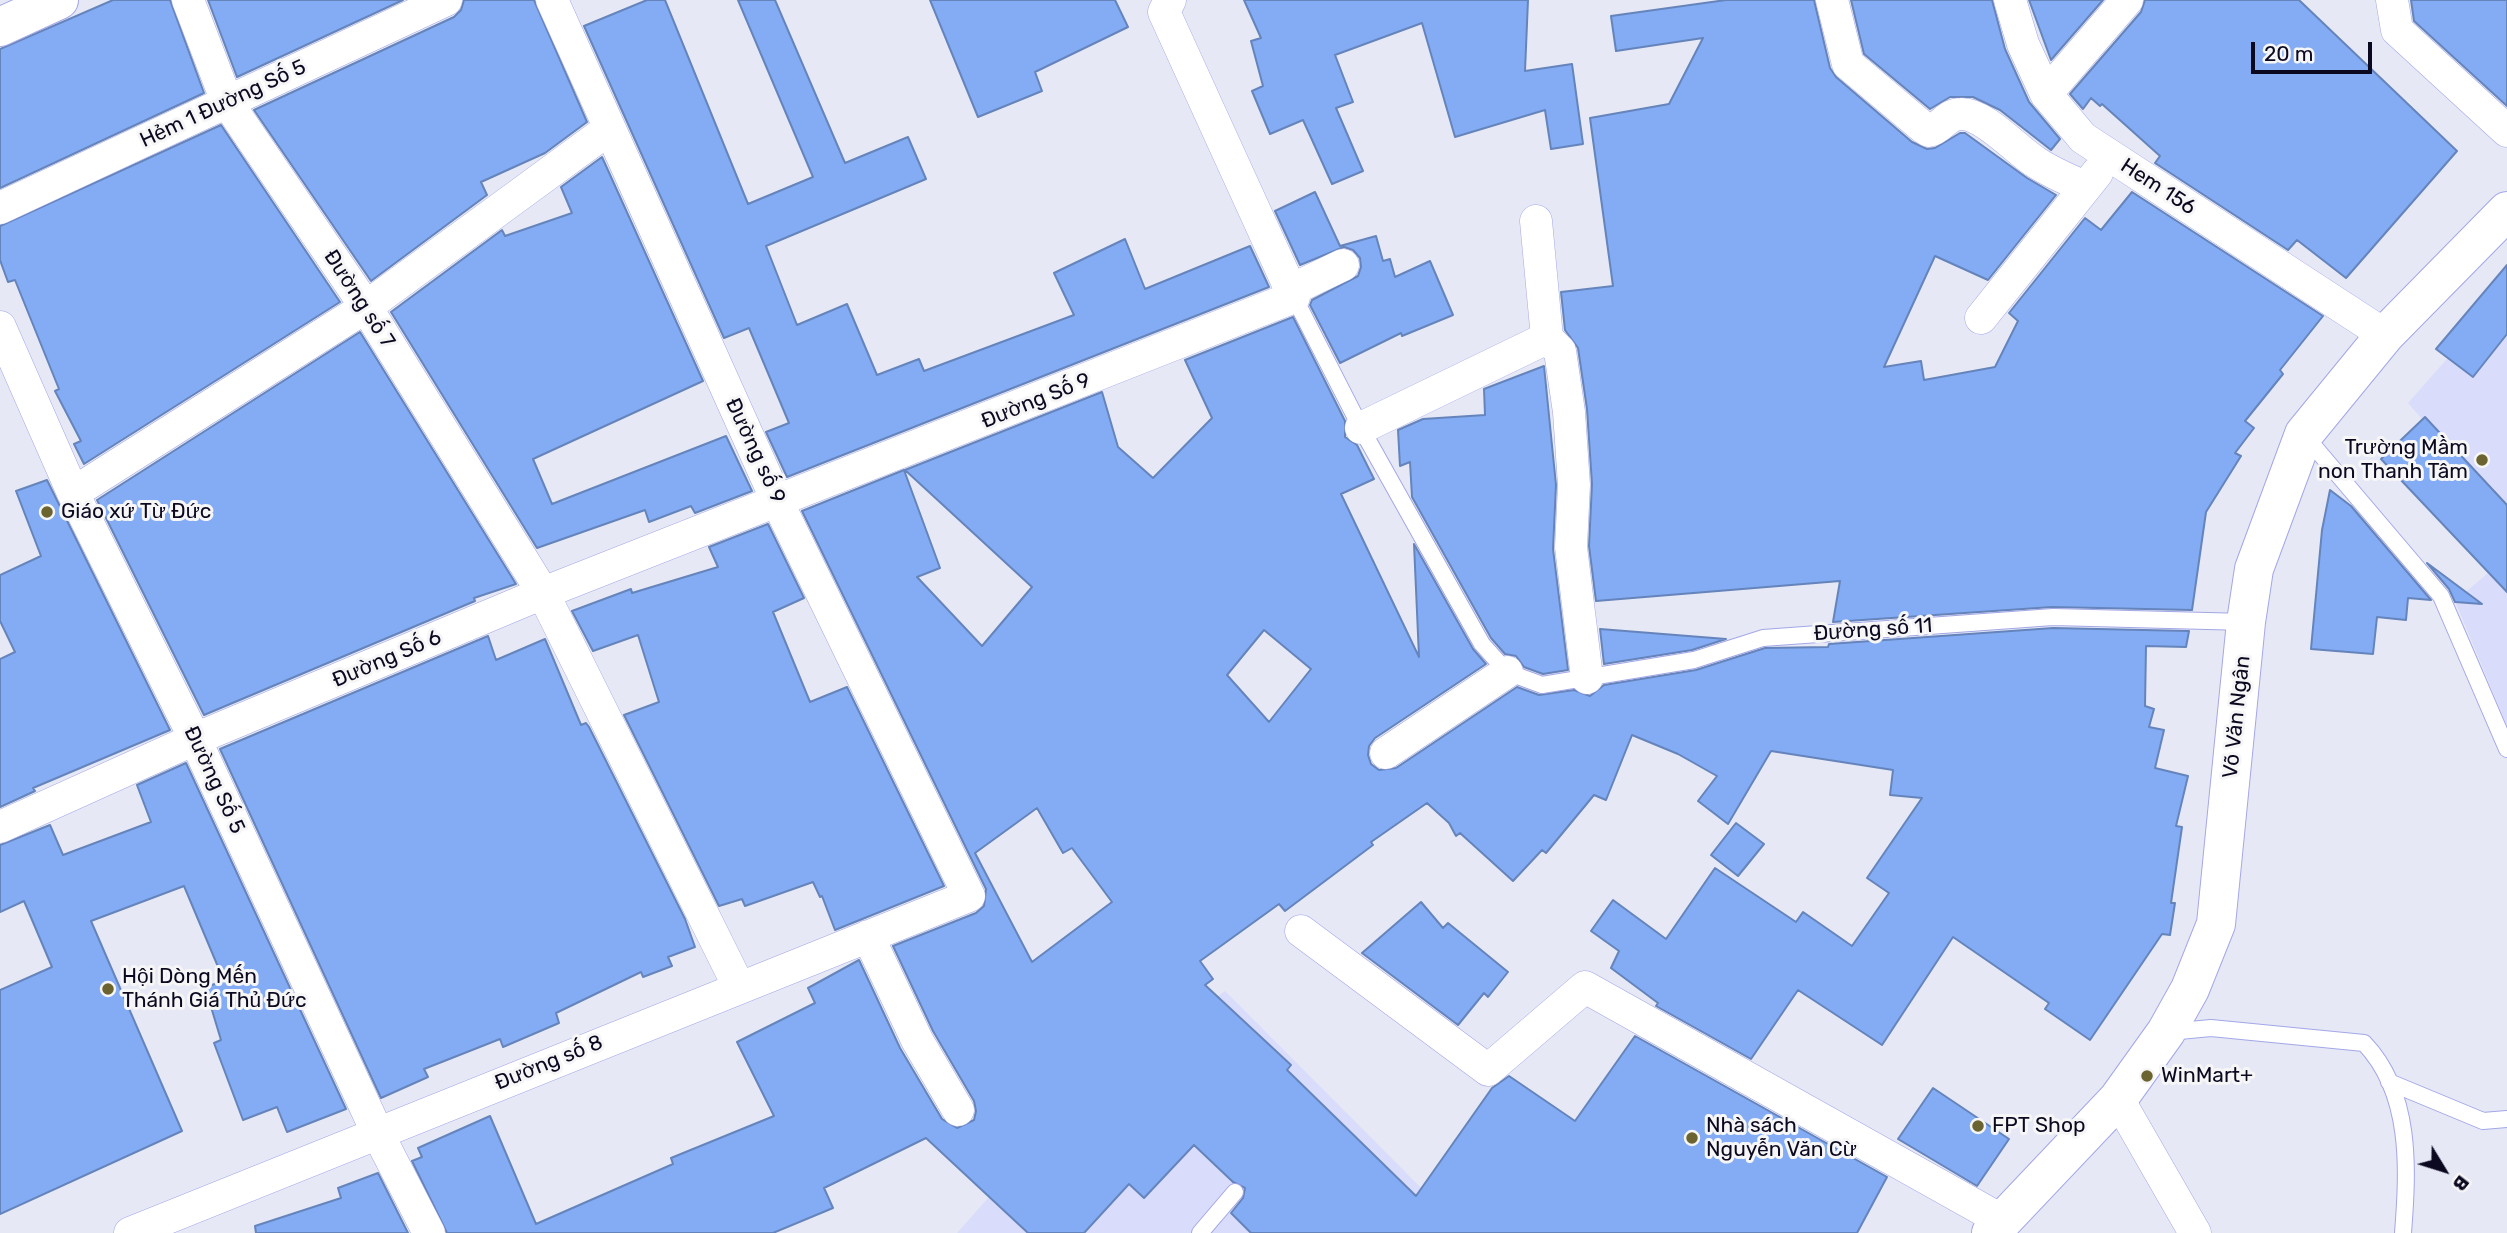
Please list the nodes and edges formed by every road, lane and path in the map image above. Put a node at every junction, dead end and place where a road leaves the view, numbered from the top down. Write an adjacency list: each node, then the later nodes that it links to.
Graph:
1 (59, 0): 10 (main road)
2 (188, 0): 12 (street, Đường số 7)
3 (446, 0): 12 (street, Hẻm 1 Đường Số 5)
4 (552, 0): 13 (street, Đường số 9)
5 (1170, 0): 21 (street)
6 (1832, 0): 16 (street)
7 (2010, 0): 11 (street, Hem 156)
8 (2127, 0): 11 (street)
9 (2392, 0): 14 (street)
10 (0, 27)
11 (2046, 94): 15 (street, Hem 156)
12 (228, 102): 17 (street, Hẻm 1 Đường Số 5); 22 (street, Đường số 7)
13 (608, 129): 22 (street); 30 (street, Đường số 9)
14 (2507, 131)
15 (2112, 156): 16 (street); 25 (street, Hem 156)
16 (2085, 187): 23 (street)
17 (0, 208)
18 (2507, 211): 25 (main road, Võ Văn Ngân)
19 (1536, 221): 26 (street)
20 (1343, 265): 21 (street, Đường Số 9)
21 (1292, 294): 27 (lane); 30 (street, Đường Số 9)
22 (366, 307): 29 (street); 31 (street, Đường số 7)
23 (1981, 318)
24 (0, 327): 29 (street, Đường Số 5)
25 (2385, 335): 28 (main road, Võ Văn Ngân)
26 (1548, 338): 27 (street); 34 (street)
27 (1361, 428): 33 (lane)
28 (2304, 434): 32 (main road, Võ Văn Ngân); 36 (lane)
29 (74, 493): 35 (street, Đường Số 5)
30 (778, 503): 31 (street, Đường Số 6); 39 (street, Đường số 9)
31 (543, 593): 35 (street, Đường Số 6); 42 (street, Đường số 7)
32 (2246, 622): 34 (lane, Đường số 11); 43 (main road, Võ Văn Ngân)
33 (1507, 672): 34 (lane, Đường số 11); 37 (street)
34 (1587, 678)
35 (195, 739): 38 (street, Đường Số 6); 48 (street, Đường Số 5)
36 (2507, 749)
37 (1386, 753)
38 (0, 827)
39 (969, 896): 41 (street, Đường số 8)
40 (1301, 931): 50 (street)
41 (868, 936): 42 (street, Đường số 8); 46 (street)
42 (739, 987): 48 (street, Đường số 8)
43 (2166, 1032): 44 (lane); 45 (main road, Võ Văn Ngân)
44 (2389, 1082): 47 (lane); 55 (lane)
45 (2118, 1099): 50 (main road, Võ Văn Ngân); 54 (street)
46 (958, 1110)
47 (2507, 1119)
48 (377, 1132): 51 (street, Đường số 8); 52 (street, Đường Số 5)
49 (1235, 1192): 53 (lane)
50 (1997, 1227)
51 (130, 1233)
52 (429, 1233)
53 (1200, 1233)
54 (2195, 1233)
55 (2403, 1233)

